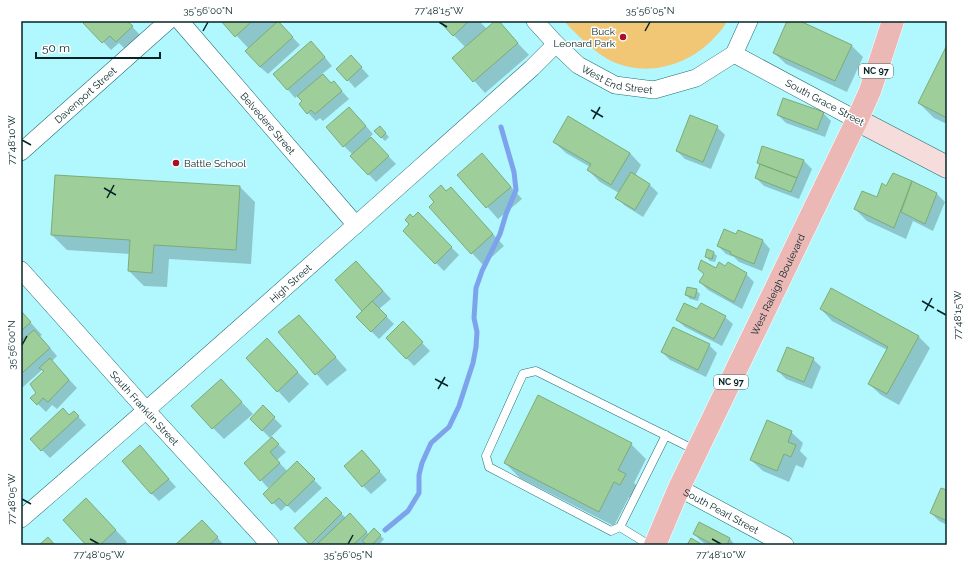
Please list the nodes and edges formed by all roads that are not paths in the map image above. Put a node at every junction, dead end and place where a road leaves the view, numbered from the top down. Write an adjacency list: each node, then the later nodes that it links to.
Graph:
1 (168, 21): 9 (street, Davenport Street)
2 (180, 21): 11 (street, Belvedere Street)
3 (535, 21): 6 (street, West End Street)
4 (750, 21): 7 (street)
5 (893, 21): 8 (main road, West Raleigh Boulevard / NC 97)
6 (556, 44): 7 (street, West End Street); 11 (street, High Street)
7 (734, 54): 8 (street, South Grace Street)
8 (857, 120): 10 (street, South Grace Street); 15 (main road, West Raleigh Boulevard / NC 97)
9 (21, 152)
10 (947, 167)
11 (356, 225): 13 (street, High Street)
12 (21, 270): 13 (street, South Franklin Street)
13 (147, 411): 17 (street, High Street); 19 (street, South Franklin Street)
14 (666, 435): 15 (lane); 18 (lane); 18 (lane)
15 (698, 451): 16 (main road, West Raleigh Boulevard / NC 97)
16 (680, 488): 21 (main road, West Raleigh Boulevard / NC 97); 22 (street, South Pearl Street)
17 (21, 519)
18 (620, 527): 20 (lane)
19 (270, 545)
20 (649, 545)
21 (655, 545)
22 (785, 545)

